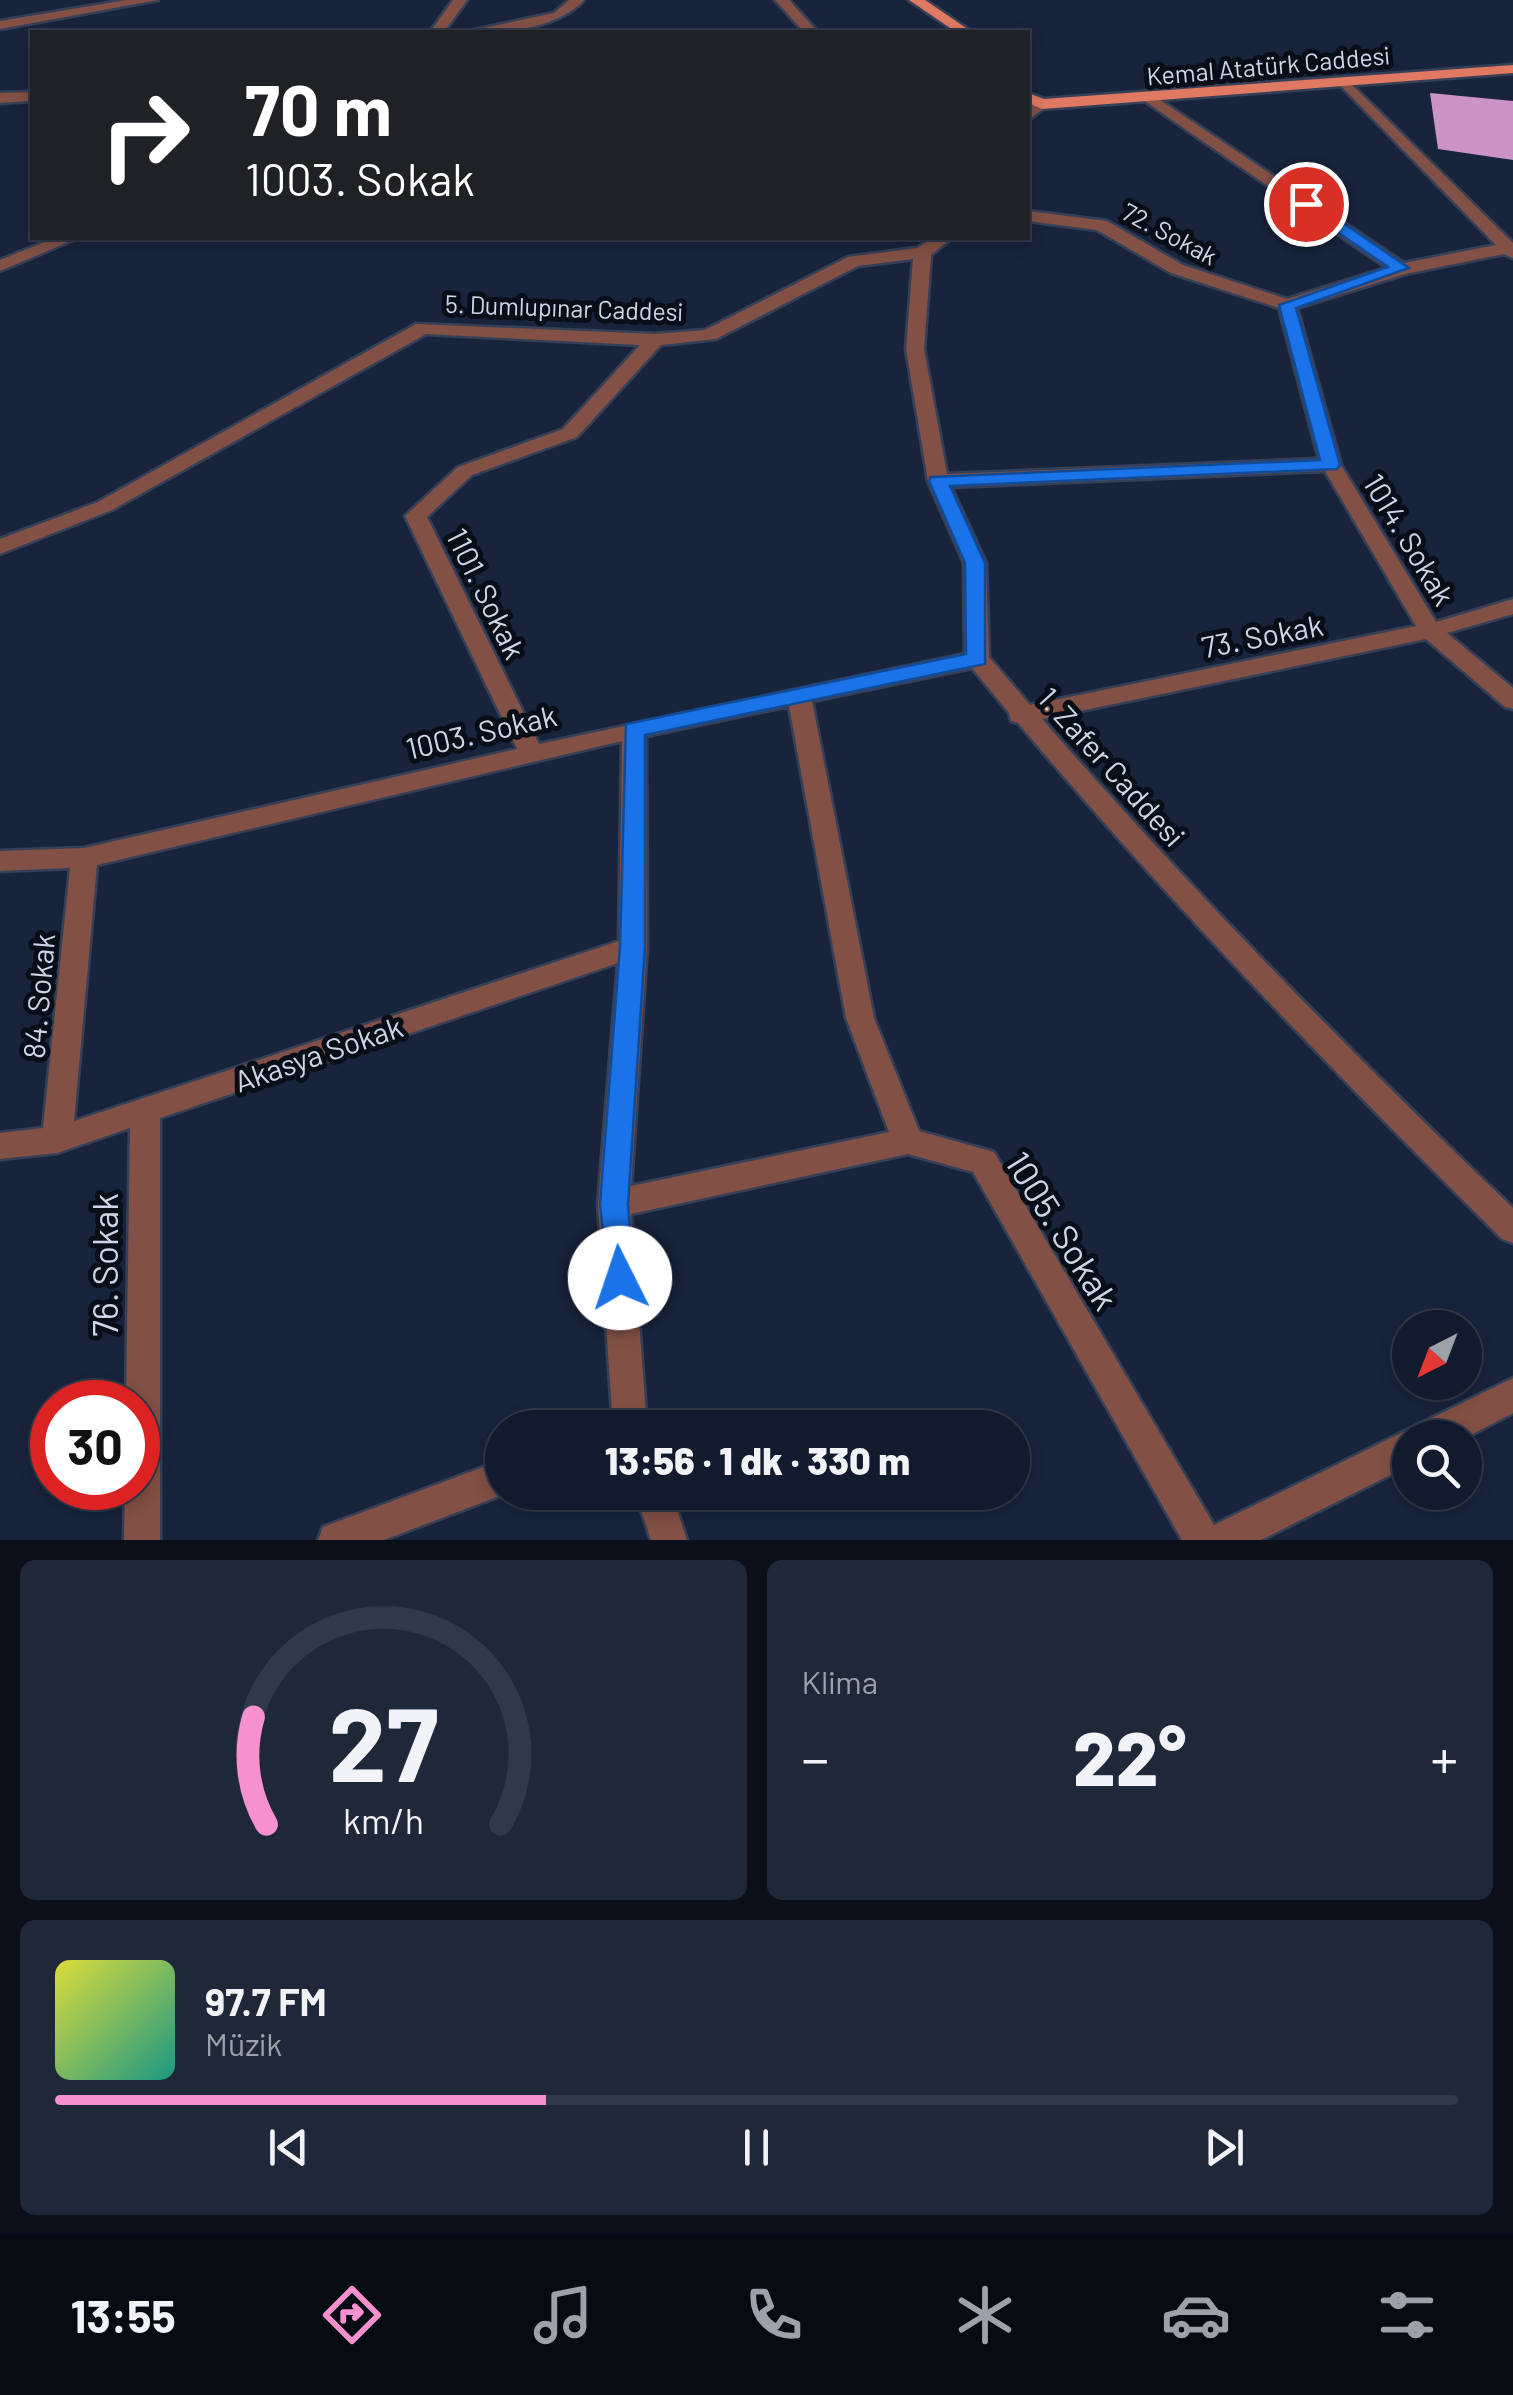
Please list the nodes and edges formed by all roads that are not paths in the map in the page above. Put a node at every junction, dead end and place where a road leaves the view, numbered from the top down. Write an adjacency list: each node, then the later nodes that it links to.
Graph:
1 (150, 0): 6 (street)
2 (460, 0): 7 (street)
3 (576, 0): 8 (street)
4 (782, 0): 9 (street)
5 (916, 0): 10 (main road)
6 (0, 25)
7 (438, 30)
8 (483, 30)
9 (809, 30)
10 (962, 30)
11 (1506, 69): 12 (street); 13 (main road, Kemal Atatürk Caddesi)
12 (1513, 79)
13 (1344, 81): 15 (main road, Kemal Atatürk Caddesi); 22 (street)
14 (30, 97): 16 (street)
15 (1148, 97): 17 (main road, Kemal Atatürk Caddesi); 26 (street)
16 (0, 98)
17 (1035, 101)
18 (1030, 216): 27 (street, 72. Sokak)
19 (65, 240): 25 (street)
20 (852, 240): 24 (street)
21 (940, 240): 23 (street)
22 (1507, 242): 26 (street)
23 (922, 253): 24 (street, 5. Dumlupınar Caddesi); 30 (street)
24 (854, 261): 28 (street, 5. Dumlupınar Caddesi)
25 (0, 266)
26 (1401, 268): 27 (street)
27 (1287, 305): 29 (street, 1014. Sokak)
28 (655, 340): 31 (street, 5. Dumlupınar Caddesi); 39 (street, 1101. Sokak)
29 (1331, 465): 30 (street); 33 (street, 1014. Sokak)
30 (938, 481): 34 (street)
31 (0, 546)
32 (1513, 606): 33 (street, 73. Sokak)
33 (1430, 632): 36 (street, 1014. Sokak); 37 (street, 73. Sokak)
34 (977, 659): 35 (street, 1003. Sokak); 37 (street, 1. Zafer Caddesi)
35 (800, 694): 38 (street, 1003. Sokak); 45 (street)
36 (1513, 700)
37 (1020, 714): 48 (street, 1. Zafer Caddesi)
38 (634, 730): 39 (street, 1003. Sokak); 42 (street)
39 (532, 753): 40 (street, 1003. Sokak)
40 (84, 858): 41 (street, 1003. Sokak); 44 (street, 84. Sokak)
41 (0, 861)
42 (632, 947): 43 (street, Akasya Sokak); 47 (street)
43 (145, 1111): 44 (street, Akasya Sokak); 55 (street, 76. Sokak)
44 (58, 1140): 46 (street, Akasya Sokak)
45 (908, 1141): 47 (street); 58 (street, 1005. Sokak)
46 (0, 1146)
47 (614, 1204): 50 (street)
48 (1513, 1228)
49 (1513, 1395): 51 (street)
50 (629, 1410)
51 (1464, 1420)
52 (1392, 1455): 59 (street)
53 (485, 1484): 56 (street)
54 (659, 1510): 57 (street)
55 (142, 1540)
56 (336, 1540)
57 (670, 1540)
58 (1202, 1540)
59 (1223, 1540)

